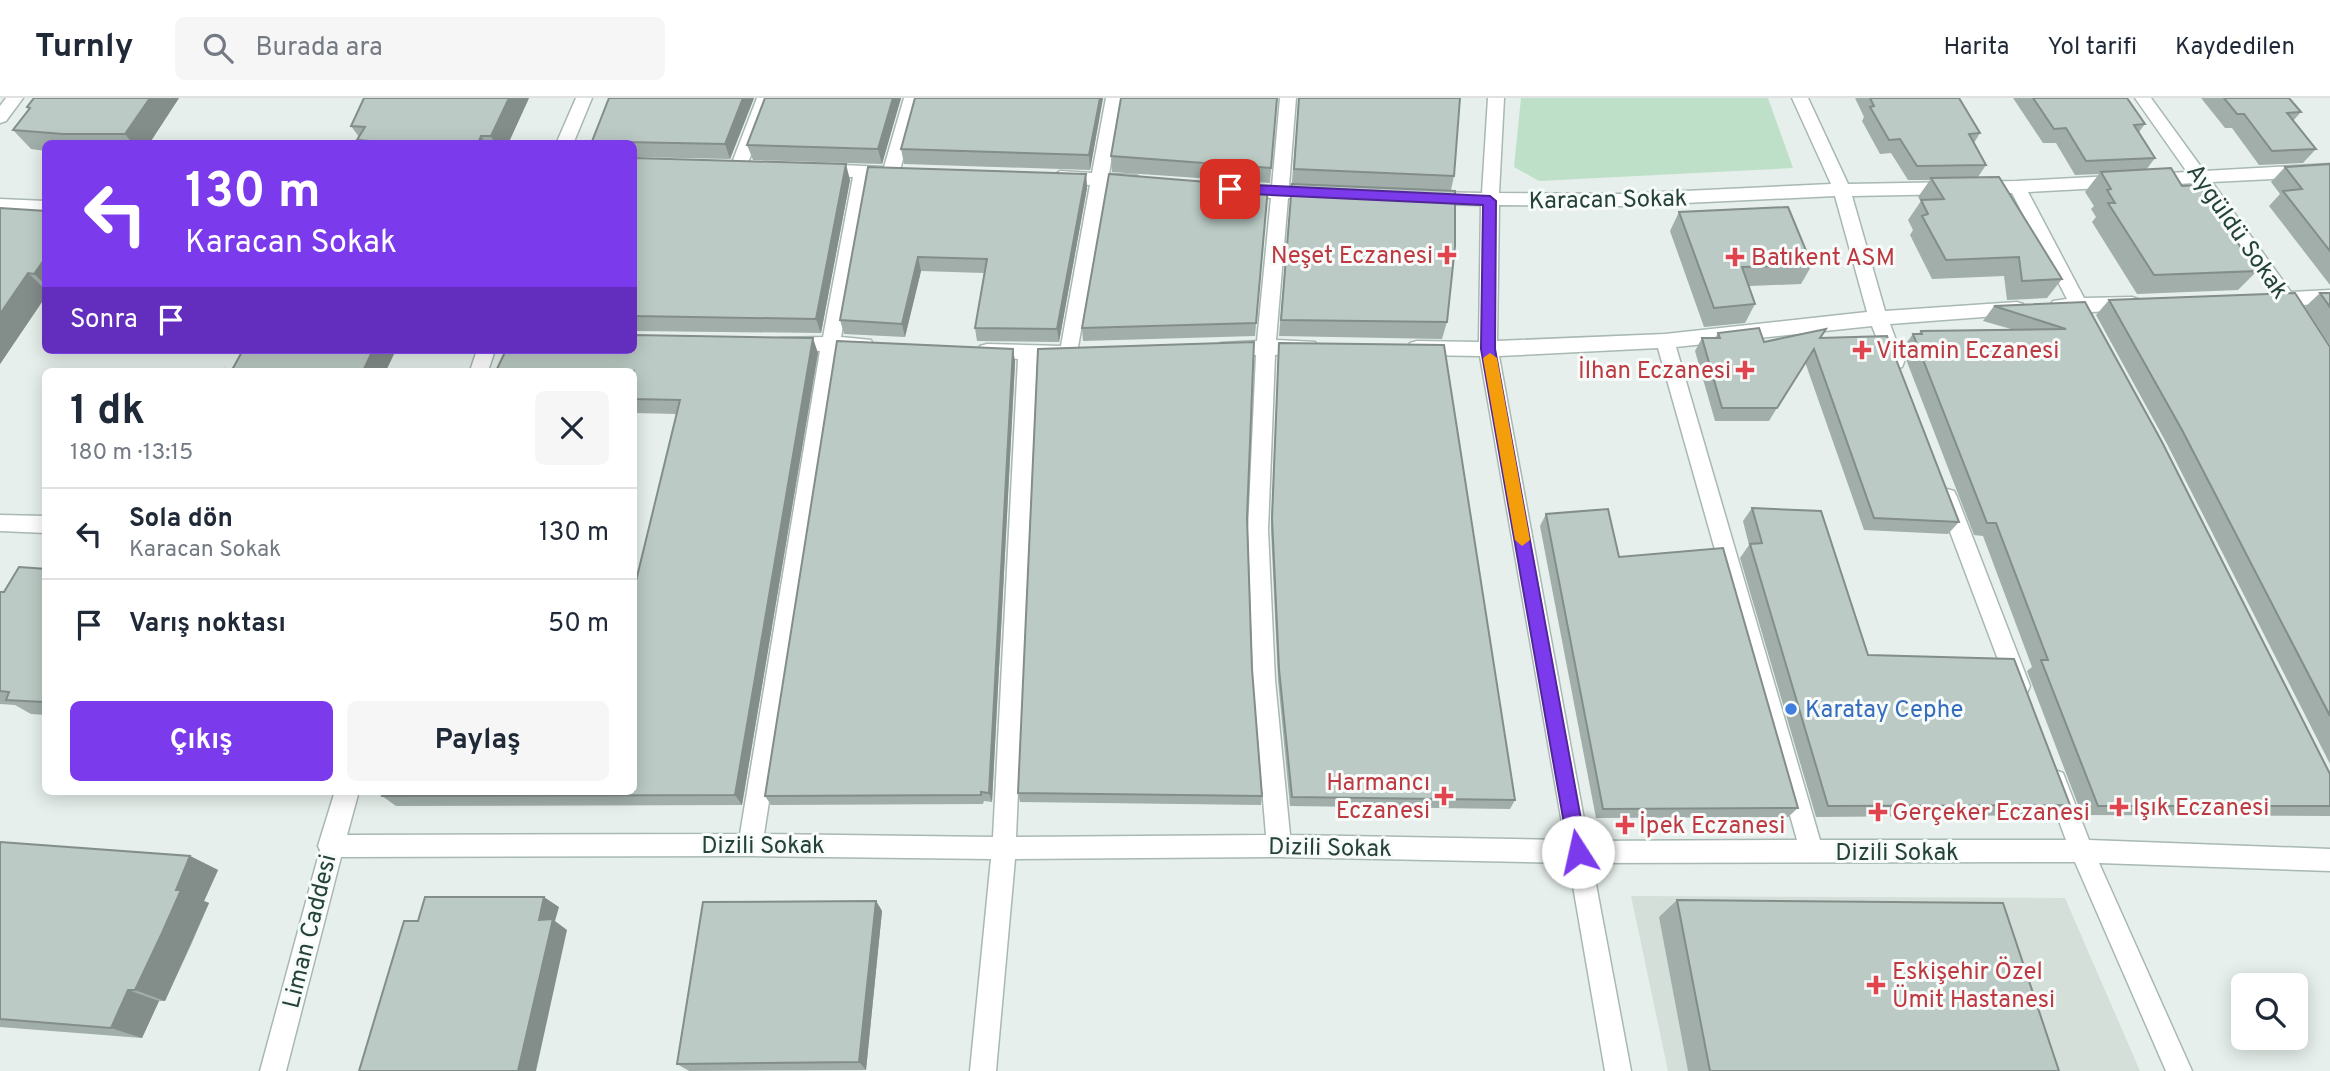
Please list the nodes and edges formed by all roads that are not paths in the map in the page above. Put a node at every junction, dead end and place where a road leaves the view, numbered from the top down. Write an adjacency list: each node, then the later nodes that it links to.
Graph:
1 (15, 98): 10 (street)
2 (584, 98): 11 (street)
3 (765, 98): 12 (street)
4 (912, 98): 16 (street)
5 (1114, 98): 20 (street)
6 (1288, 98): 25 (street)
7 (1496, 98): 28 (street)
8 (1800, 98): 24 (street)
9 (2143, 98): 18 (street, Aygüldü Sokak)
10 (0, 117)
11 (566, 140)
12 (738, 168)
13 (807, 170): 15 (street)
14 (2330, 170): 18 (street, Karacan Sokak)
15 (862, 172): 16 (street); 41 (street)
16 (891, 173): 17 (street)
17 (918, 174)
18 (2200, 175): 22 (street, Karacan Sokak); 32 (street, Aygüldü Sokak)
19 (1049, 177): 20 (street)
20 (1101, 178): 21 (street); 49 (street)
21 (1157, 183)
22 (2017, 187): 24 (street, Karacan Sokak); 35 (street)
23 (1226, 188): 25 (street)
24 (1842, 190): 28 (street, Karacan Sokak); 36 (street)
25 (1281, 193): 26 (street); 43 (street)
26 (1338, 195)
27 (1407, 197): 28 (street, Karacan Sokak)
28 (1490, 201): 47 (street)
29 (0, 205): 30 (street)
30 (42, 207)
31 (2330, 297): 32 (street)
32 (2287, 300): 33 (street); 37 (street, Aygüldü Sokak)
33 (2259, 301)
34 (2148, 303): 35 (street)
35 (2078, 305): 36 (street); 38 (street)
36 (1878, 318): 39 (street); 50 (street)
37 (2302, 321)
38 (2091, 330)
39 (1665, 341): 47 (street); 63 (street)
40 (765, 342): 41 (street)
41 (831, 343): 42 (street); 57 (street)
42 (883, 346)
43 (1266, 346): 44 (street); 45 (street); 59 (street)
44 (1322, 347)
45 (1214, 348)
46 (1405, 348): 47 (street)
47 (1488, 349): 62 (street)
48 (962, 350): 49 (street)
49 (1028, 353): 60 (street)
50 (1903, 383)
51 (1938, 474): 54 (street)
52 (0, 523): 53 (street)
53 (42, 525)
54 (2028, 708)
55 (2048, 760): 61 (street)
56 (346, 795): 58 (street, Liman Caddesi)
57 (750, 845): 58 (street, Dizili Sokak); 60 (street, Dizili Sokak)
58 (330, 846): 65 (street, Liman Caddesi)
59 (1279, 846): 60 (street, Dizili Sokak); 62 (street, Dizili Sokak)
60 (1004, 848): 66 (street)
61 (2082, 851): 63 (street, Dizili Sokak); 64 (street, Dizili Sokak); 68 (street)
62 (1578, 852): 63 (street, Dizili Sokak); 67 (street)
63 (1812, 852)
64 (2330, 860)
65 (273, 1071)
66 (982, 1071)
67 (1618, 1071)
68 (2179, 1071)

